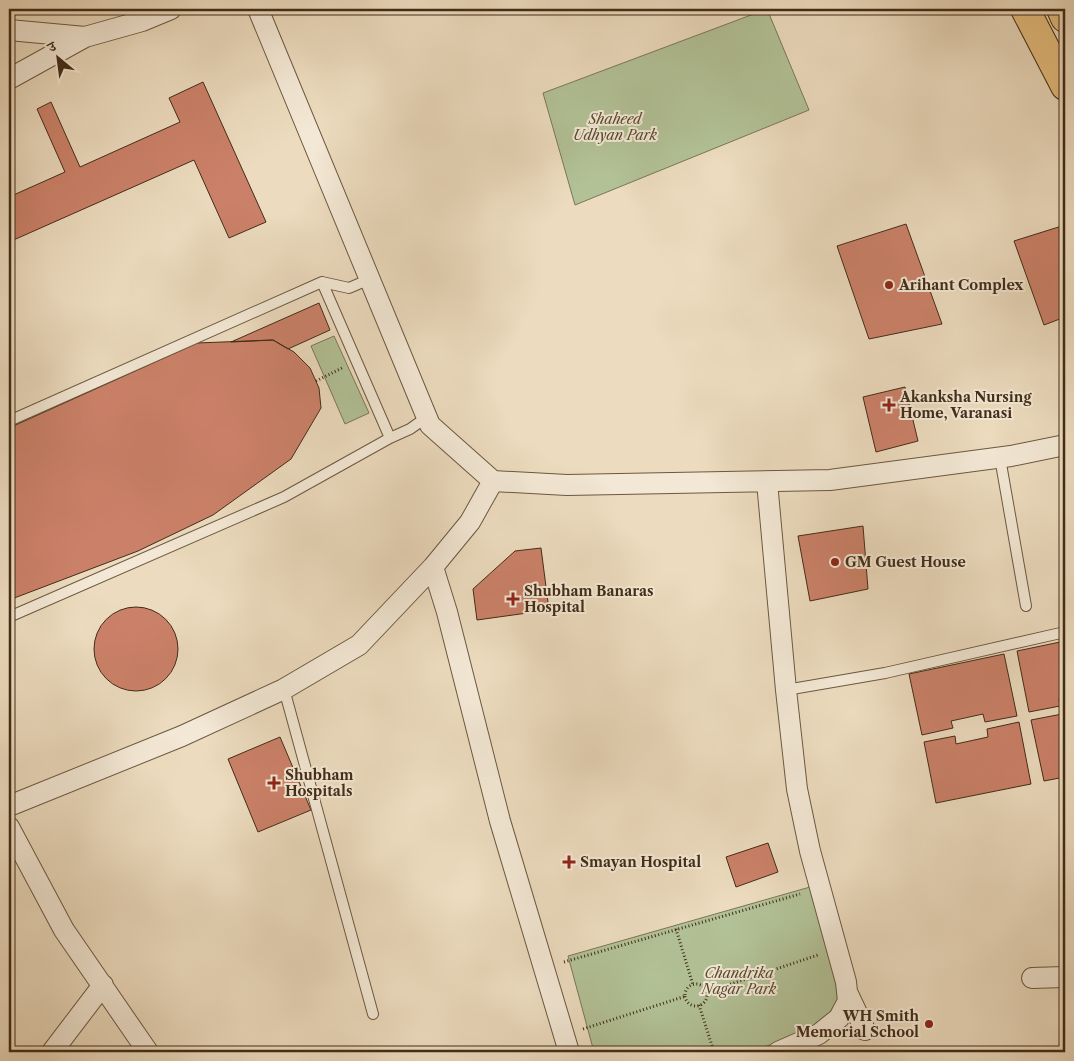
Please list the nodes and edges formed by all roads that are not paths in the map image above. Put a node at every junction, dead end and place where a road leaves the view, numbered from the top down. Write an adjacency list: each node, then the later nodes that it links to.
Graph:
1 (171, 9): 7 (street)
2 (258, 9): 10 (street)
3 (1025, 9): 9 (main road)
4 (1061, 9): 5 (main road)
5 (1065, 18)
6 (9, 30): 7 (street)
7 (85, 37): 8 (street)
8 (9, 79)
9 (1065, 86)
10 (370, 279): 11 (lane); 12 (street)
11 (322, 282): 13 (lane); 14 (lane)
12 (427, 417): 14 (lane); 17 (street)
13 (9, 421)
14 (390, 438): 21 (lane)
15 (1065, 445): 16 (street)
16 (1000, 458): 18 (street); 20 (lane)
17 (493, 481): 18 (street); 19 (street)
18 (767, 482): 24 (street)
19 (433, 567): 23 (street); 33 (street)
20 (1026, 606)
21 (9, 617)
22 (1065, 632): 24 (lane)
23 (284, 689): 25 (street); 31 (lane)
24 (786, 690): 30 (street)
25 (9, 806)
26 (11, 839): 29 (street)
27 (1065, 977): 28 (street)
28 (1032, 978)
29 (103, 985): 34 (street); 35 (street)
30 (848, 994): 32 (street); 36 (street)
31 (373, 1014)
32 (865, 1030)
33 (566, 1044)
34 (52, 1052)
35 (148, 1052)
36 (778, 1052)

